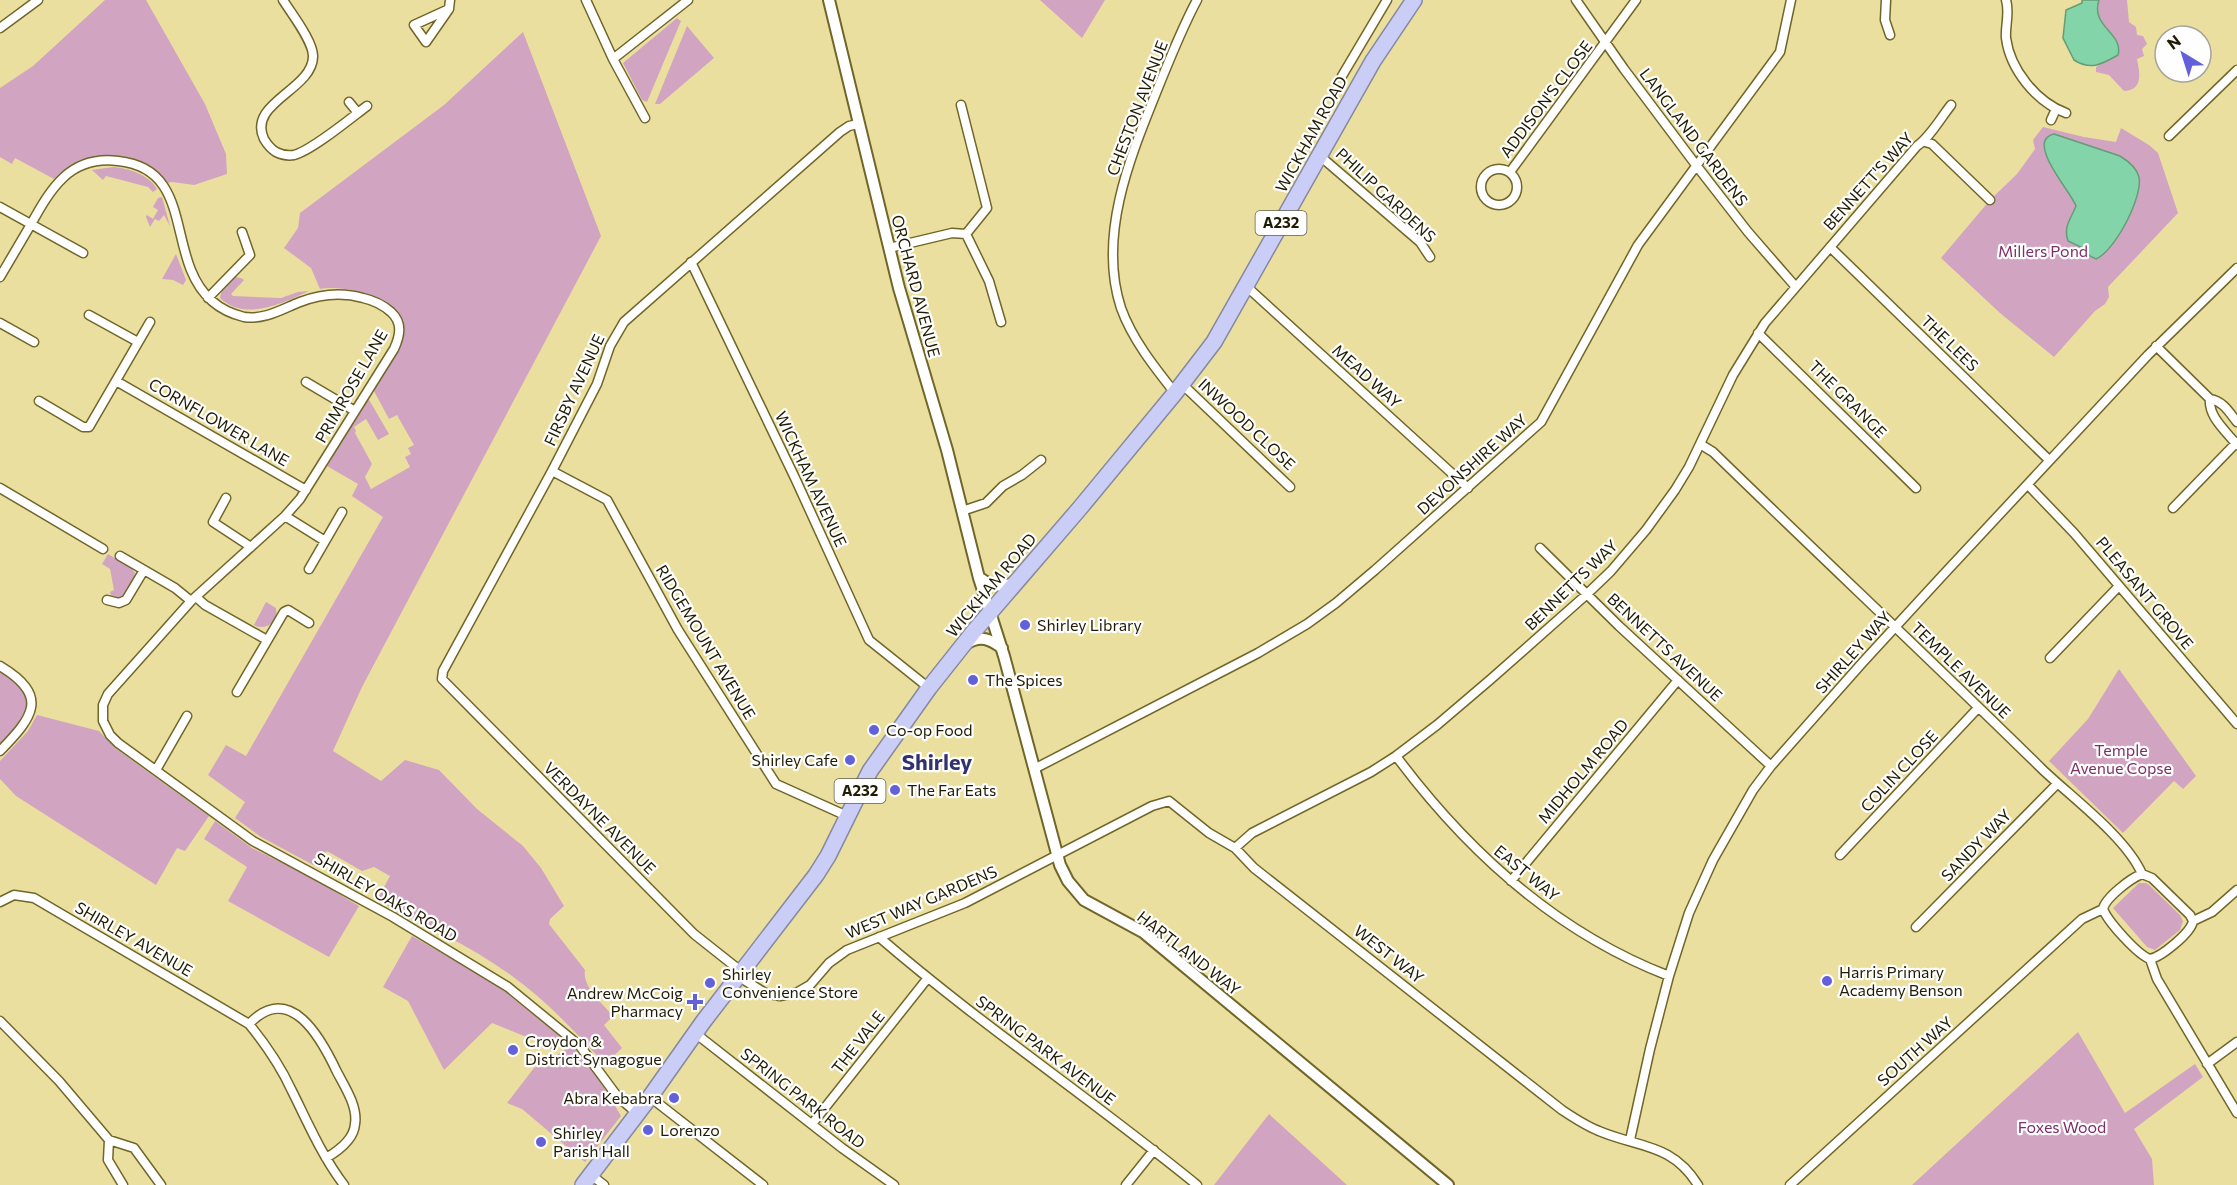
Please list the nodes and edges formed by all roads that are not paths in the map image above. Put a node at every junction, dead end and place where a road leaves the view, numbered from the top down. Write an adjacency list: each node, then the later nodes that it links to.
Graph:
1 (38, 0): 14 (street)
2 (283, 0): 26 (street)
3 (586, 0): 17 (street)
4 (688, 0): 17 (street)
5 (830, 0): 29 (street, ORCHARD AVENUE)
6 (1197, 0): 60 (street, CHESTON AVENUE)
7 (1387, 0): 19 (street, WICKHAM ROAD)
8 (1414, 0): 32 (highway, WICKHAM ROAD / A232)
9 (1576, 0): 16 (street, LANGLAND GARDENS)
10 (1636, 0): 16 (street, ADDISON'S CLOSE)
11 (1791, 0): 33 (street, DEVONSHIRE WAY)
12 (1886, 0): 15 (street)
13 (2006, 0): 24 (street)
14 (0, 28)
15 (1890, 34)
16 (1606, 43): 33 (street, LANGLAND GARDENS); 34 (street, ADDISON'S CLOSE)
17 (613, 59): 27 (street)
18 (2237, 70): 30 (street)
19 (1342, 76)
20 (349, 102): 26 (street)
21 (961, 105): 39 (street)
22 (1951, 105): 31 (street, BENNETT'S WAY)
23 (367, 106): 26 (street)
24 (2056, 109): 25 (street); 28 (street)
25 (2066, 112)
26 (358, 113)
27 (645, 118)
28 (2051, 120)
29 (858, 124): 41 (street, ORCHARD AVENUE); 44 (street, FIRSBY AVENUE)
30 (2169, 135)
31 (1925, 142): 35 (street); 40 (street, BENNETT'S WAY)
32 (1320, 156): 43 (street, PHILIP GARDENS); 47 (highway, WICKHAM ROAD / A232)
33 (1696, 165): 48 (street, LANGLAND GARDENS); 73 (street, DEVONSHIRE WAY)
34 (1510, 172): 34 (street, ADDISON'S CLOSE)
35 (1990, 201)
36 (0, 207): 37 (street)
37 (31, 224): 42 (street); 46 (street, PRIMROSE LANE); 49 (street, PRIMROSE LANE)
38 (242, 232): 49 (street)
39 (966, 234): 41 (street); 53 (street)
40 (1830, 247): 48 (street, BENNETTS WAY); 68 (street, THE LEES)
41 (889, 248): 78 (street, ORCHARD AVENUE)
42 (83, 253)
43 (1430, 257)
44 (691, 262): 69 (street, FIRSBY AVENUE); 104 (street, WICKHAM AVENUE)
45 (2237, 268): 57 (street, SHIRLEY WAY)
46 (0, 277)
47 (1246, 286): 60 (highway, WICKHAM ROAD / A232); 73 (street, MEAD WAY)
48 (1795, 286): 54 (street, BENNETTS WAY)
49 (208, 298): 63 (street, PRIMROSE LANE)
50 (88, 315): 56 (street)
51 (0, 322): 55 (street)
52 (150, 322): 56 (street)
53 (1001, 322)
54 (1758, 333): 66 (street, BENNETTS WAY); 74 (street, THE GRANGE)
55 (34, 342)
56 (138, 342): 58 (street)
57 (2156, 346): 61 (street); 68 (street, SHIRLEY WAY)
58 (116, 381): 62 (street); 75 (street, CORNFLOWER LANE)
59 (306, 382): 63 (street)
60 (1179, 388): 71 (street, INWOOD CLOSE); 89 (highway, WICKHAM ROAD / A232)
61 (2210, 399): 64 (street); 65 (street)
62 (39, 401)
63 (355, 411): 75 (street, PRIMROSE LANE)
64 (2237, 422)
65 (2237, 443): 77 (street)
66 (1700, 444): 91 (street, BENNETTS WAY); 96 (street, TEMPLE AVENUE)
67 (1041, 460): 78 (street)
68 (2049, 460): 70 (street, SHIRLEY WAY)
69 (552, 471): 102 (street, FIRSBY AVENUE); 116 (street, RIDGEMOUNT AVENUE)
70 (2028, 485): 90 (street, PLEASANT GROVE); 96 (street, SHIRLEY WAY)
71 (1290, 487)
72 (0, 488): 84 (street)
73 (1468, 488): 113 (street, DEVONSHIRE WAY)
74 (1916, 488)
75 (306, 490): 80 (street, PRIMROSE LANE)
76 (226, 498): 82 (street)
77 (2173, 508)
78 (962, 511): 88 (street, ORCHARD AVENUE)
79 (342, 512): 81 (street)
80 (285, 516): 81 (street); 82 (street, PRIMROSE LANE)
81 (325, 541): 86 (street)
82 (251, 547): 92 (street, PRIMROSE LANE)
83 (1539, 548): 91 (street, BENNETTS AVENUE)
84 (103, 549)
85 (120, 556): 87 (street)
86 (309, 569)
87 (144, 570): 92 (street); 93 (street)
88 (979, 578): 89 (street); 94 (street, ORCHARD AVENUE)
89 (1015, 584): 94 (highway, WICKHAM ROAD / A232)
90 (2119, 586): 100 (street); 108 (street, PLEASANT GROVE)
91 (1586, 595): 103 (street, BENNETTS AVENUE); 111 (street, BENNETTS WAY)
92 (193, 599): 97 (street); 109 (street, PRIMROSE LANE)
93 (107, 600)
94 (991, 612): 98 (highway, WICKHAM ROAD / A232); 99 (street, HARTLAND WAY)
95 (309, 623): 97 (street)
96 (1895, 627): 106 (street, TEMPLE AVENUE); 112 (street, SHIRLEY WAY)
97 (267, 640): 105 (street)
98 (963, 645): 99 (street); 104 (highway, WICKHAM ROAD / A232)
99 (1002, 648): 113 (street, HARTLAND WAY)
100 (2050, 658)
101 (0, 666): 110 (street)
102 (442, 679): 129 (street, VERDAYNE AVENUE)
103 (1678, 680): 112 (street, BENNETTS AVENUE); 121 (street, MIDHOLM ROAD)
104 (929, 688): 116 (highway, WICKHAM ROAD / A232)
105 (237, 693)
106 (1978, 708): 115 (street, TEMPLE AVENUE); 119 (street, COLIN CLOSE)
107 (187, 716): 114 (street)
108 (2237, 724)
109 (104, 725): 114 (street, SHIRLEY OAKS ROAD)
110 (0, 751)
111 (1396, 756): 117 (street, BENNETTS WAY); 121 (street, EAST WAY)
112 (1771, 766): 130 (street, SHIRLEY WAY)
113 (1034, 769): 118 (street, HARTLAND WAY)
114 (156, 770): 139 (street, SHIRLEY OAKS ROAD)
115 (2057, 784): 120 (street, TEMPLE AVENUE); 126 (street, SANDY WAY)
116 (847, 816): 129 (highway, WICKHAM ROAD / A232)
117 (1235, 848): 118 (street, WEST WAY); 142 (street, WEST WAY)
118 (1058, 854): 127 (street, WEST WAY GARDENS); 154 (street, HARTLAND WAY)
119 (1840, 855)
120 (2142, 874): 124 (street, SOUTH WAY); 125 (street, TEMPLE AVENUE)
121 (1511, 881): 130 (street, EAST WAY)
122 (2237, 890): 125 (street)
123 (0, 902): 133 (street, SHIRLEY AVENUE)
124 (2103, 909): 128 (street); 156 (street, SOUTH WAY)
125 (2193, 921): 128 (street)
126 (1916, 927)
127 (879, 938): 129 (street, WEST WAY GARDENS); 131 (street, SPRING PARK AVENUE)
128 (2150, 959): 136 (street)
129 (740, 974): 134 (highway, WICKHAM ROAD / A232)
130 (1669, 976): 142 (street, SHIRLEY WAY)
131 (927, 979): 140 (street, THE VALE); 143 (street, SPRING PARK AVENUE)
132 (0, 1021): 141 (street)
133 (249, 1024): 144 (street, SHIRLEY AVENUE); 144 (street)
134 (695, 1033): 137 (highway, WICKHAM ROAD / A232); 140 (street, SPRING PARK ROAD)
135 (2237, 1042): 136 (street)
136 (2207, 1064): 138 (street)
137 (650, 1097): 139 (highway, WICKHAM ROAD / A232); 150 (street)
138 (2237, 1113)
139 (638, 1114): 145 (highway, WICKHAM ROAD / A232)
140 (812, 1124): 151 (street, SPRING PARK ROAD)
141 (110, 1140): 146 (street); 147 (street)
142 (1630, 1140): 155 (street, WEST WAY)
143 (1154, 1150): 152 (street); 153 (street, SPRING PARK AVENUE)
144 (326, 1158): 148 (street, SHIRLEY AVENUE)
145 (587, 1180): 149 (street)
146 (123, 1185)
147 (161, 1185)
148 (344, 1185)
149 (604, 1185)
150 (763, 1185)
151 (894, 1185)
152 (1126, 1185)
153 (1197, 1185)
154 (1448, 1185)
155 (1698, 1185)
156 (1790, 1185)

